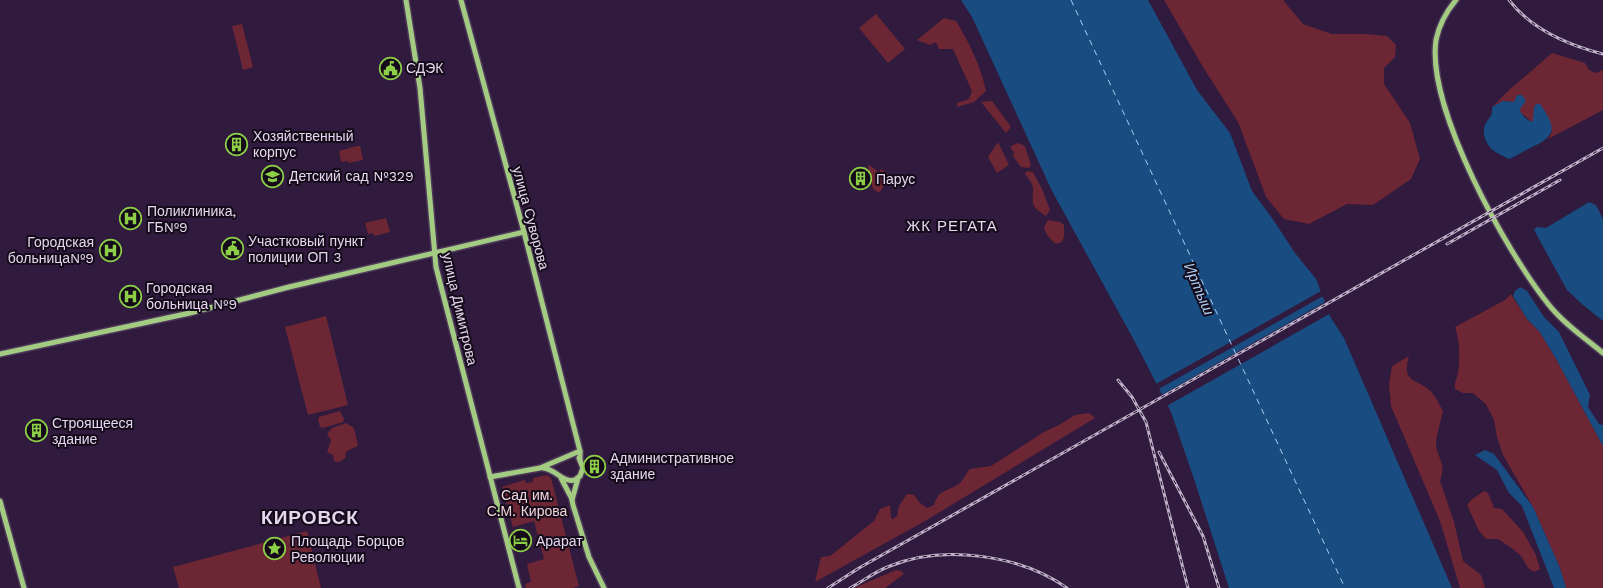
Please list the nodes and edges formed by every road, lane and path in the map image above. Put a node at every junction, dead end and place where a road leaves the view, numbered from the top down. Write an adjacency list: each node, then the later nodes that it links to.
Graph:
1 (406, 0): 5 (main road, улица Димитрова)
2 (460, 0): 4 (main road, улица Суворова)
3 (1456, 0): 6 (main road)
4 (524, 232): 5 (main road); 8 (main road, улица Суворова)
5 (434, 253): 7 (main road); 15 (main road, улица Димитрова)
6 (1603, 353)
7 (0, 354)
8 (578, 443): 9 (main road, улица Суворова); 10 (main road)
9 (580, 451): 10 (main road); 12 (main road, улица Суворова)
10 (570, 454): 11 (main road); 12 (main road)
11 (562, 458): 13 (main road); 14 (main road)
12 (580, 459): 16 (main road)
13 (540, 468): 14 (main road); 15 (main road)
14 (560, 477): 16 (main road); 18 (main road)
15 (490, 478): 20 (main road, улица Димитрова)
16 (578, 478): 18 (main road)
17 (0, 500): 19 (main road)
18 (572, 500): 21 (main road)
19 (24, 588)
20 (519, 588)
21 (604, 588)

